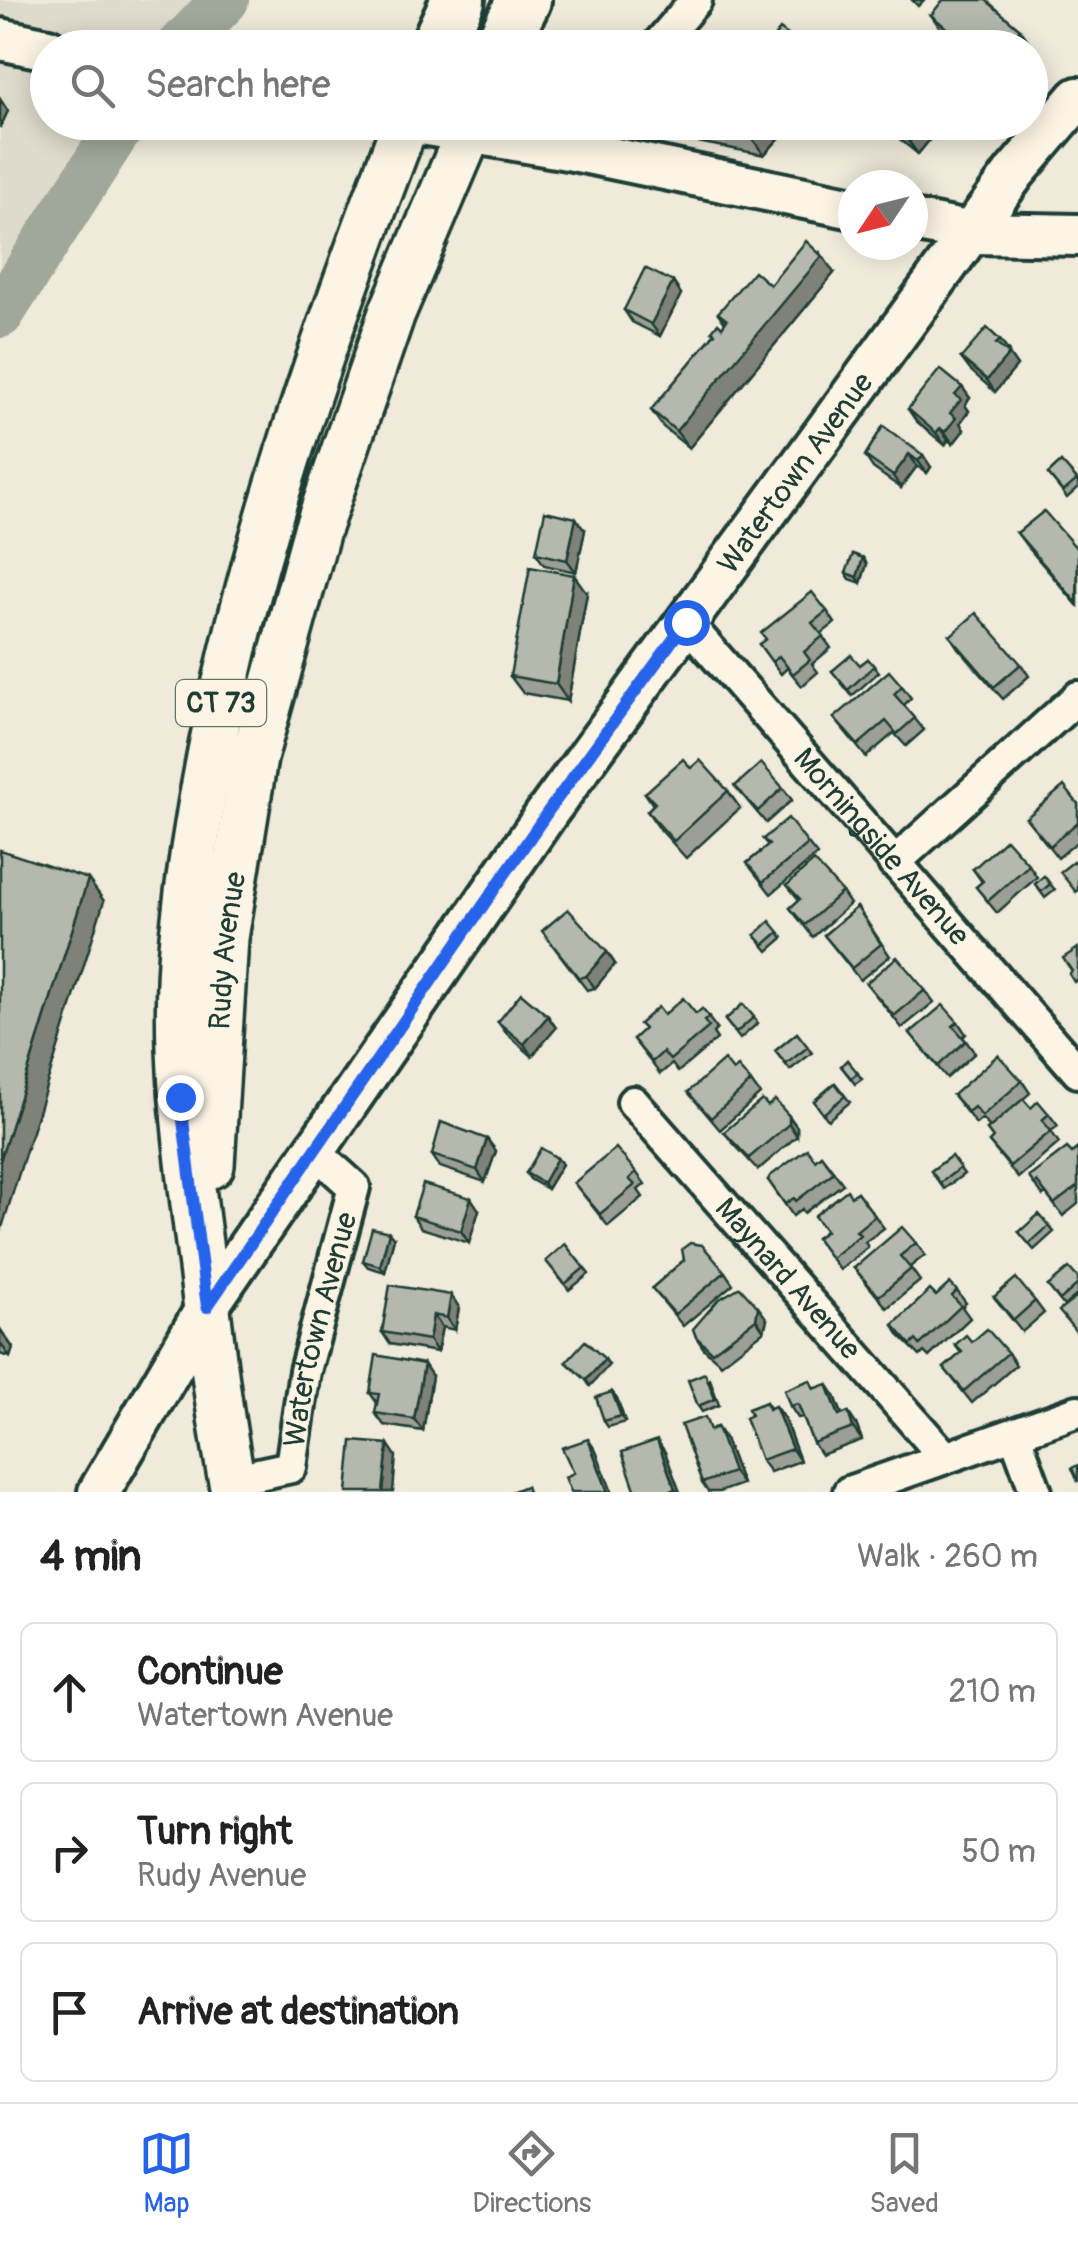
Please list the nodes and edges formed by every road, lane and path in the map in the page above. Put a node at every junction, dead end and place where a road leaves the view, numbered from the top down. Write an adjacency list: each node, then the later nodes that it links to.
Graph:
1 (458, 0): 4 (highway)
2 (524, 0): 5 (highway)
3 (696, 0): 6 (street)
4 (444, 30)
5 (509, 30)
6 (671, 30)
7 (0, 40): 8 (main road)
8 (30, 46)
9 (1078, 98): 10 (main road, Watertown Avenue)
10 (1048, 133)
11 (401, 140): 25 (main road, Rudy Avenue / CT 73)
12 (465, 140): 25 (main road, Rudy Avenue / CT 73)
13 (595, 140): 15 (main road)
14 (1042, 140): 17 (main road, Watertown Avenue)
15 (838, 204)
16 (928, 224): 17 (main road)
17 (973, 233): 18 (main road); 19 (main road, Watertown Avenue)
18 (1078, 235)
19 (686, 622): 21 (street, Morningside Avenue); 24 (main road, Watertown Avenue)
20 (1078, 698): 21 (street)
21 (894, 863): 22 (street, Morningside Avenue)
22 (1078, 1072)
23 (633, 1102): 28 (street, Maynard Avenue)
24 (313, 1150): 25 (main road, Watertown Avenue); 29 (street, Watertown Avenue)
25 (207, 1307): 29 (main road, Watertown Avenue / CT 73); 30 (main road)
26 (1078, 1411): 27 (street)
27 (1014, 1435): 28 (street); 32 (street)
28 (944, 1456): 31 (street)
29 (232, 1486)
30 (99, 1492)
31 (849, 1492)
32 (1036, 1492)

